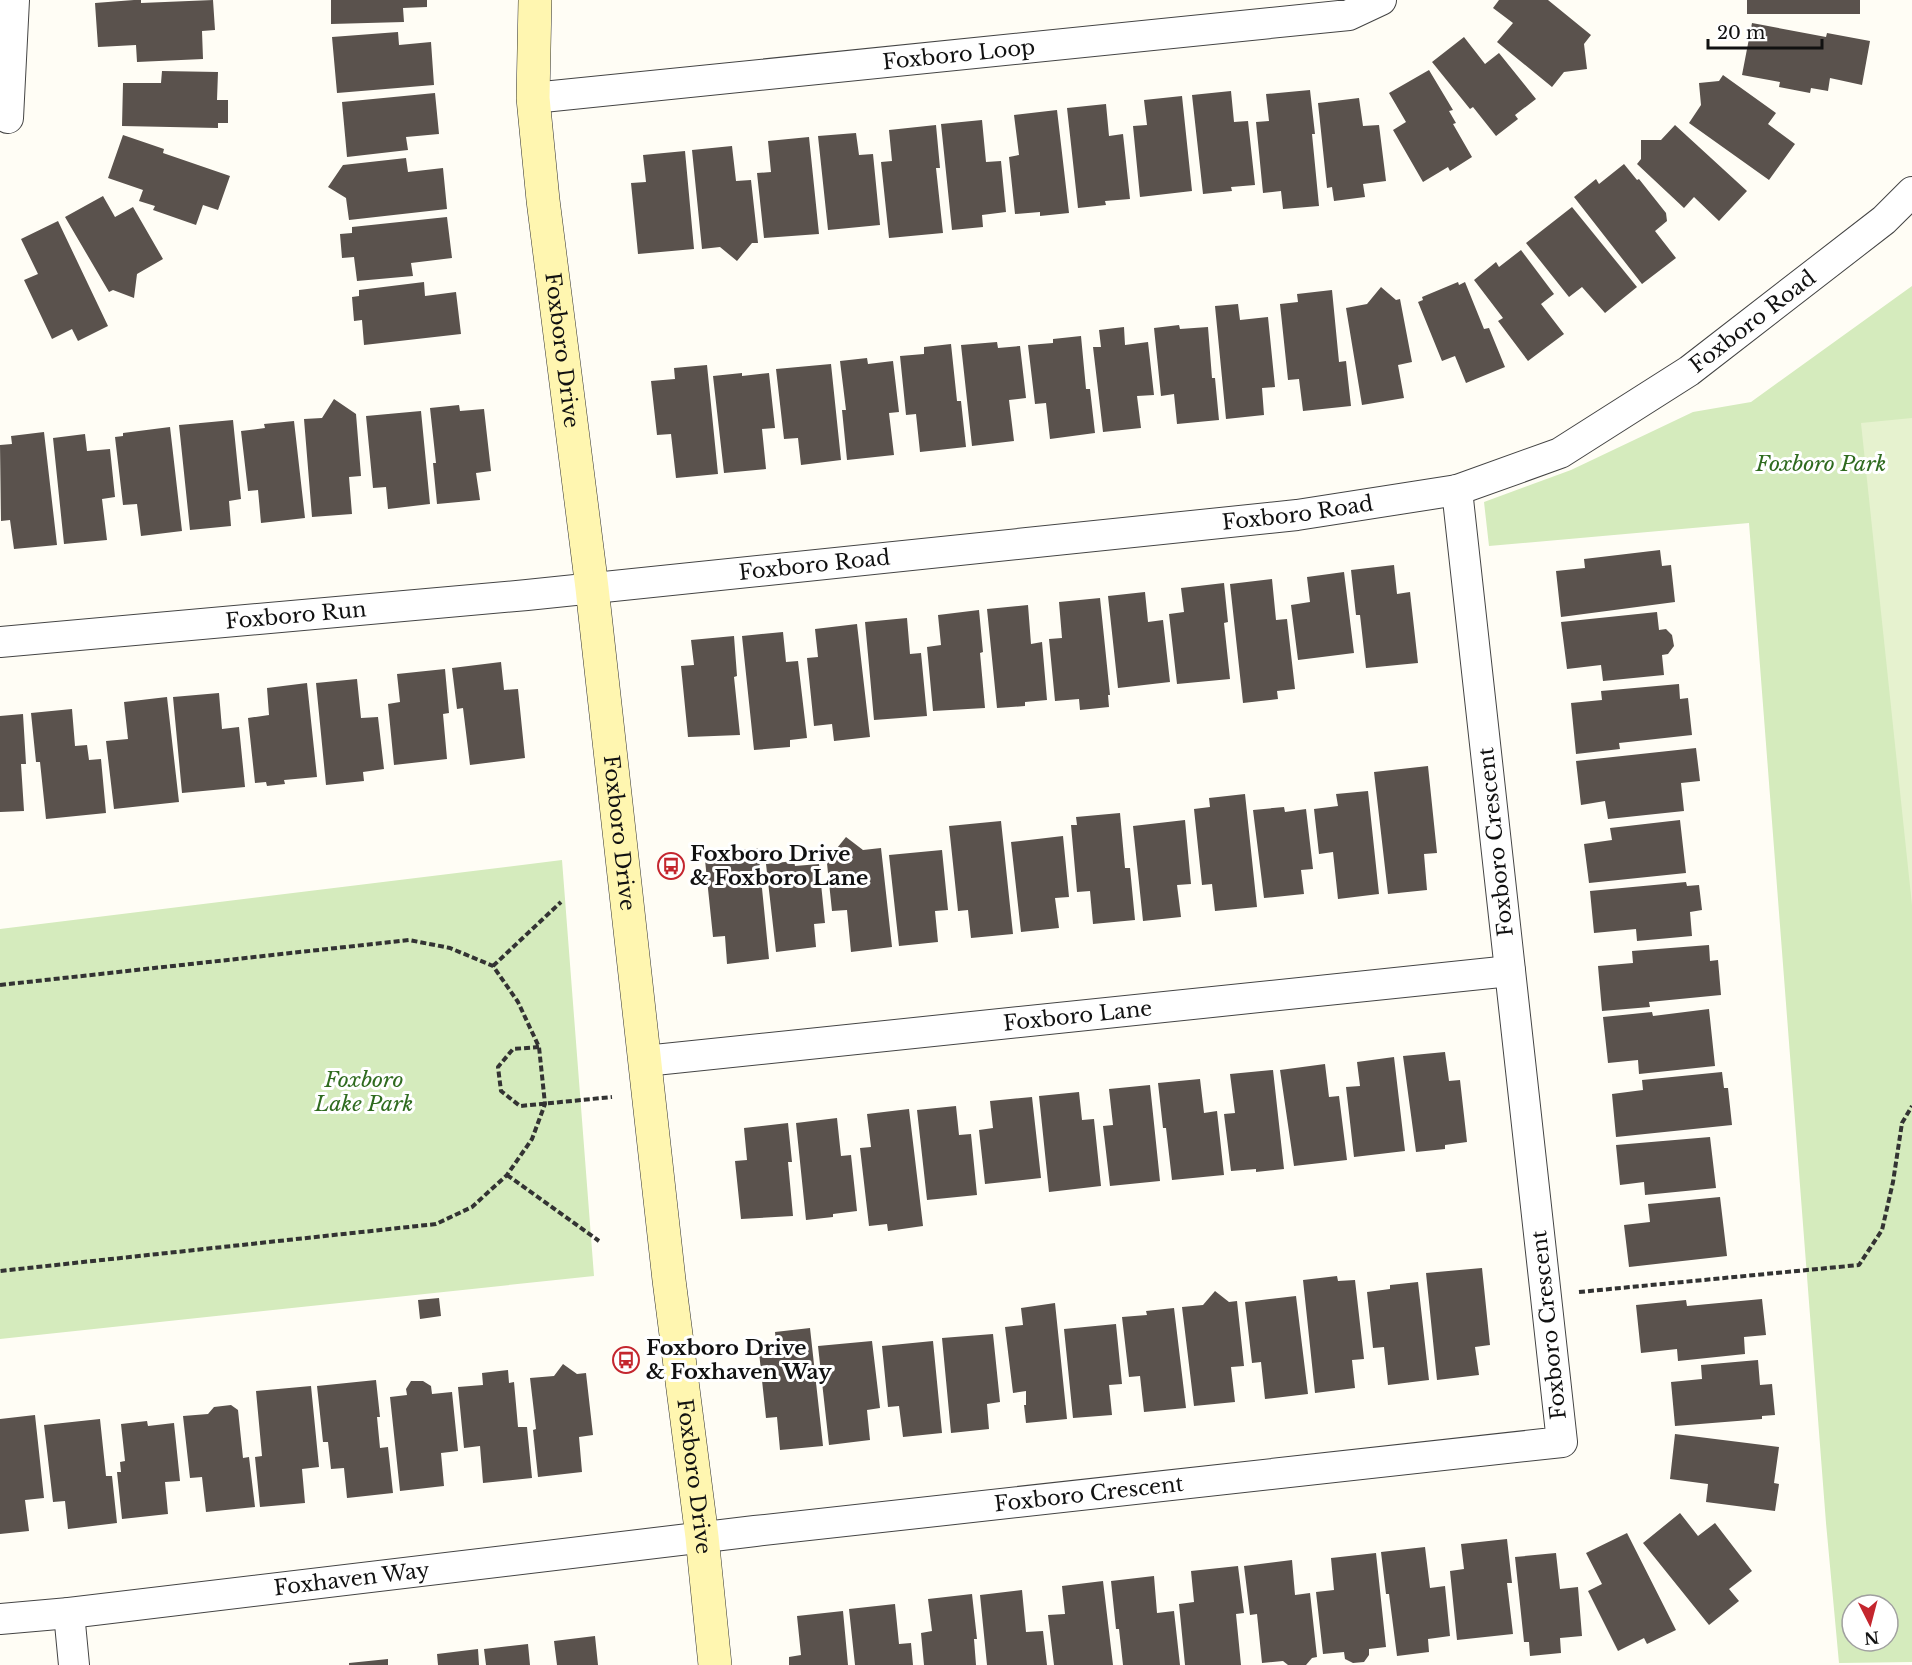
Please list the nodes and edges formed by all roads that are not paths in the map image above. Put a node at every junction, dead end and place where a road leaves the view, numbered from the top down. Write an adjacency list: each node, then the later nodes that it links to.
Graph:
1 (14, 0): 5 (street)
2 (535, 0): 4 (street, Foxboro Drive)
3 (1381, 0): 4 (street, Foxboro Loop)
4 (533, 98): 8 (street, Foxboro Drive)
5 (8, 118)
6 (1912, 192): 7 (street, Foxboro Road)
7 (1457, 490): 8 (street, Foxboro Road); 10 (street, Foxboro Crescent)
8 (592, 588): 9 (street, Foxboro Run); 11 (street, Foxboro Drive)
9 (0, 642)
10 (1510, 971): 11 (street, Foxboro Lane); 12 (street, Foxboro Crescent)
11 (645, 1062): 12 (street, Foxboro Drive)
12 (702, 1537): 13 (street, Foxhaven Way); 16 (street, Foxboro Drive)
13 (69, 1613): 14 (street, Foxhaven Way); 15 (street)
14 (0, 1619)
15 (74, 1665)
16 (715, 1665)

